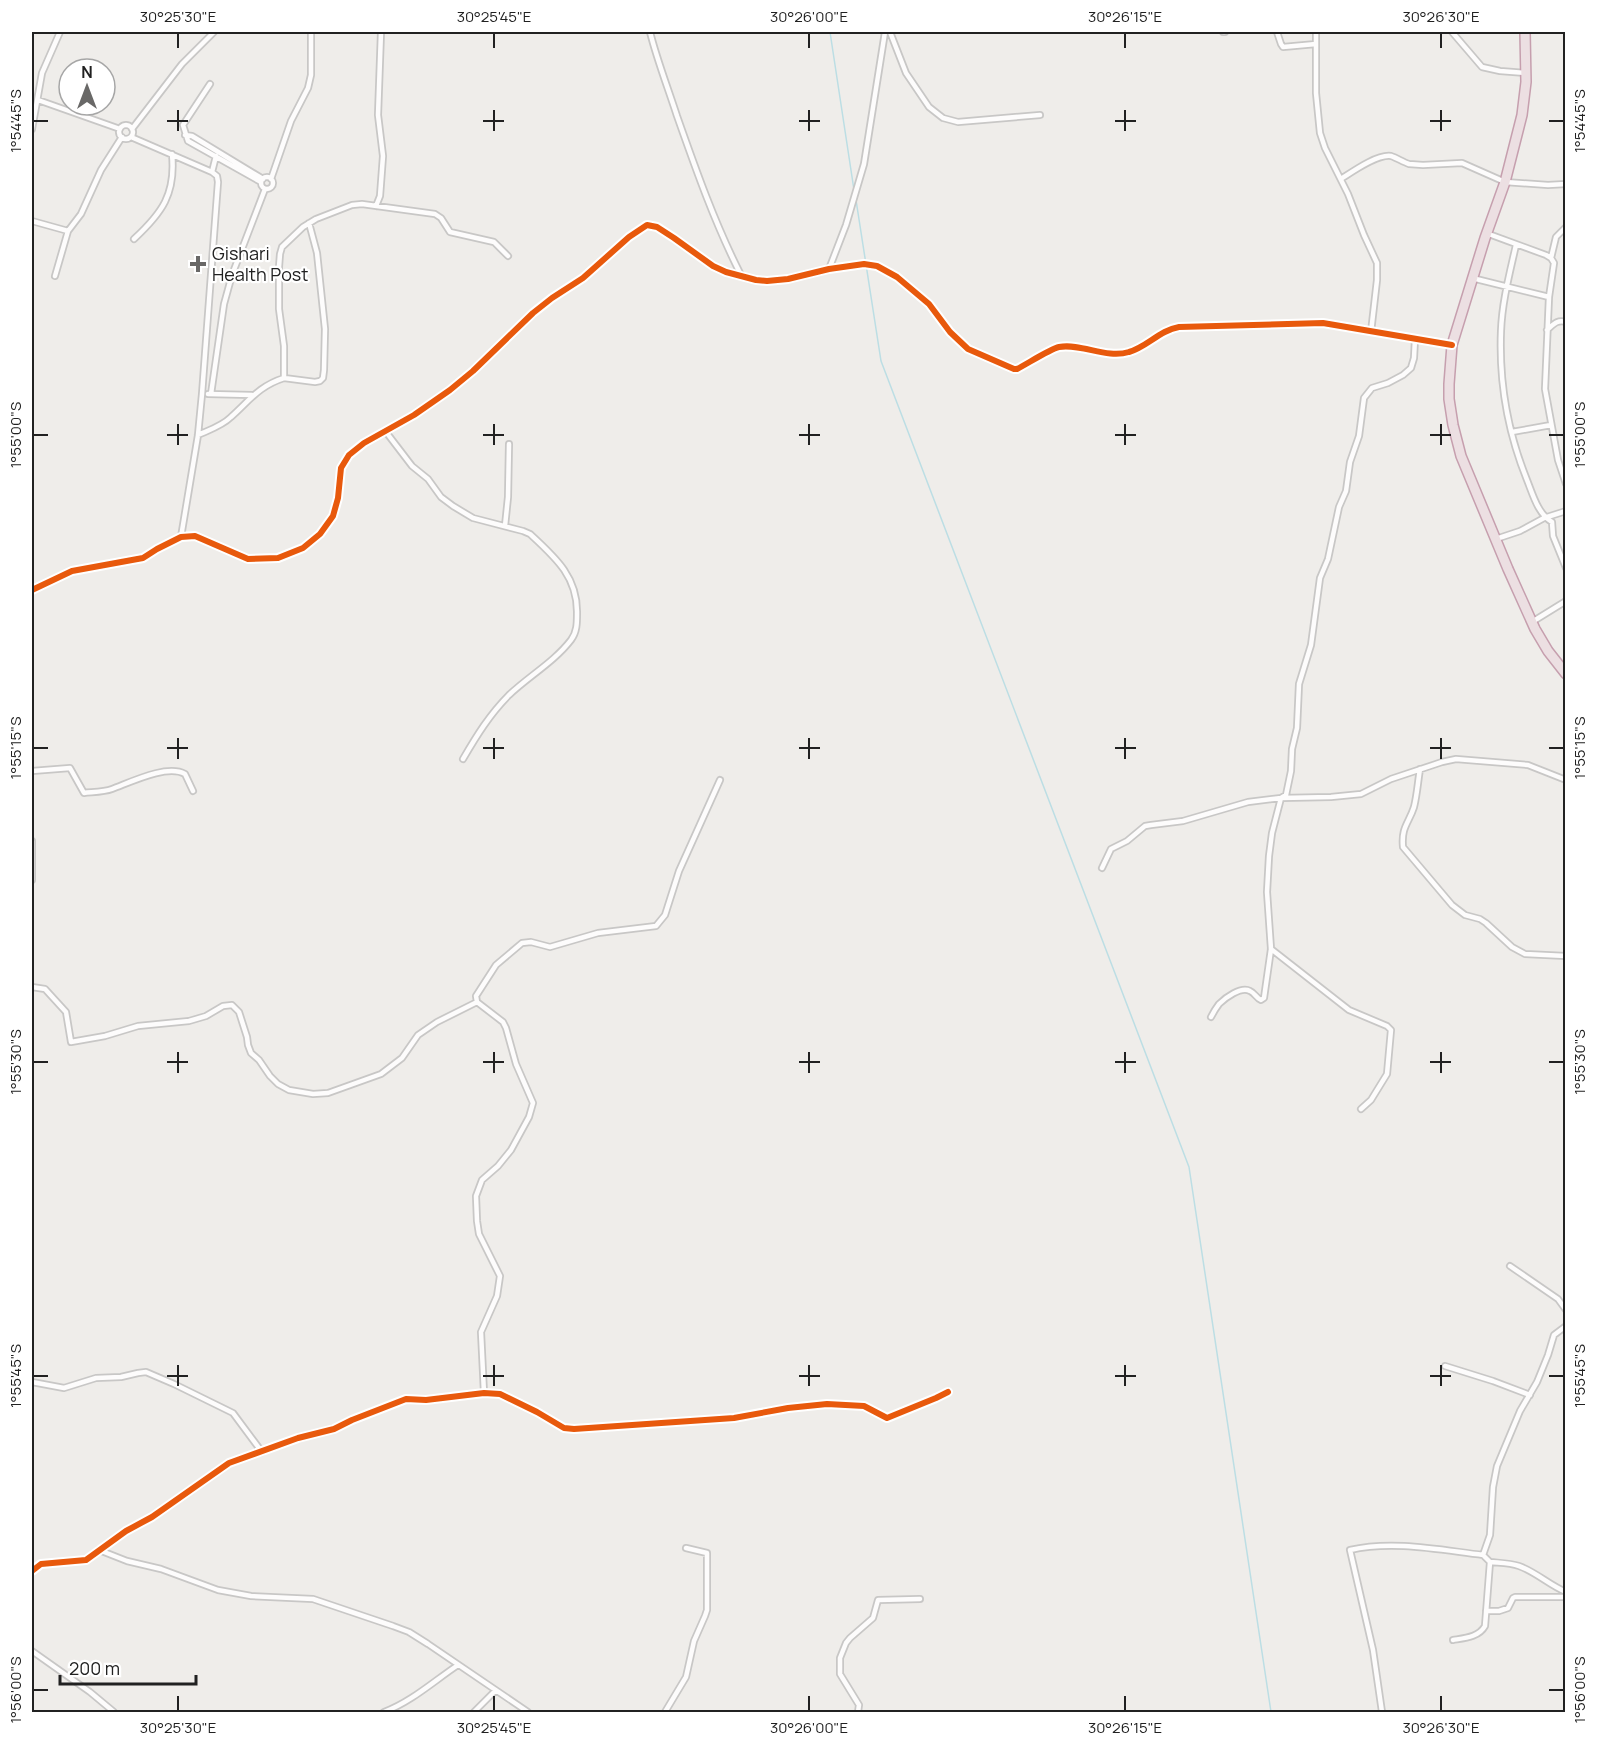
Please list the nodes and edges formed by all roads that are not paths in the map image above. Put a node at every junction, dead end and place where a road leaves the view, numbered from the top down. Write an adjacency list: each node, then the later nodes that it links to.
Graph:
1 (60, 32): 15 (street)
2 (214, 32): 19 (street)
3 (311, 32): 26 (street)
4 (381, 32): 32 (street)
5 (650, 32): 43 (street)
6 (885, 32): 42 (street)
7 (890, 32): 16 (street)
8 (1277, 32): 12 (street)
9 (1316, 32): 12 (street)
10 (1452, 32): 13 (street)
11 (1525, 32): 13 (highway)
12 (1317, 44): 27 (street)
13 (1526, 73): 29 (highway)
14 (210, 84): 20 (street)
15 (38, 100): 17 (street); 18 (street)
16 (1040, 115)
17 (32, 129)
18 (120, 129): 19 (street); 21 (street)
19 (132, 129): 22 (street)
20 (186, 135): 24 (street); 28 (street)
21 (122, 137): 22 (street); 36 (street)
22 (131, 137): 23 (street)
23 (172, 154): 25 (street); 38 (street)
24 (216, 156): 25 (street); 28 (street)
25 (212, 172): 54 (street)
26 (271, 178): 28 (street); 31 (street)
27 (1341, 179): 29 (street); 50 (street)
28 (262, 181): 31 (street)
29 (1505, 182): 30 (street); 37 (highway)
30 (1566, 184)
31 (265, 189): 55 (street)
32 (375, 206): 34 (street); 40 (street)
33 (32, 221): 36 (street)
34 (309, 223): 53 (street); 53 (street)
35 (1566, 227): 41 (street)
36 (68, 231): 44 (street)
37 (1486, 233): 39 (street); 45 (highway)
38 (134, 239)
39 (1516, 245): 41 (street); 46 (street)
40 (508, 256)
41 (1551, 258): 47 (street)
42 (829, 269): 43 (street); 50 (street)
43 (741, 275): 58 (street)
44 (55, 276)
45 (1472, 278): 46 (street); 52 (highway)
46 (1508, 286): 47 (street); 59 (street)
47 (1549, 297): 49 (street)
48 (1566, 322): 49 (street)
49 (1547, 330): 57 (street)
50 (1371, 332): 51 (street)
51 (1415, 339): 52 (street); 79 (street)
52 (1452, 345): 67 (highway)
53 (284, 378): 56 (street)
54 (202, 394): 55 (street); 60 (street)
55 (211, 394): 56 (street)
56 (252, 395): 60 (street)
57 (1551, 425): 59 (street); 62 (street)
58 (386, 432): 65 (street); 66 (street)
59 (1512, 432): 64 (street)
60 (198, 435): 66 (street)
61 (509, 444): 65 (street)
62 (1566, 484)
63 (1566, 511): 64 (street)
64 (1544, 518): 67 (street); 68 (street)
65 (505, 526): 73 (street)
66 (181, 537): 69 (street)
67 (1496, 539): 71 (highway)
68 (1566, 568)
69 (32, 590)
70 (1566, 601): 71 (street)
71 (1532, 622): 72 (highway)
72 (1566, 674)
73 (463, 759)
74 (1420, 769): 77 (street); 79 (street); 84 (street)
75 (32, 771): 78 (street)
76 (720, 780): 86 (street)
77 (1566, 780)
78 (193, 790)
79 (1281, 798): 81 (street); 83 (street)
80 (32, 841): 82 (street)
81 (1101, 868)
82 (32, 880)
83 (1271, 949): 87 (street); 88 (street)
84 (1566, 956)
85 (32, 987): 86 (street)
86 (477, 1002): 95 (street)
87 (1211, 1017)
88 (1361, 1109)
89 (1510, 1266): 90 (street)
90 (1566, 1310)
91 (1566, 1326): 96 (street)
92 (1445, 1366): 96 (street)
93 (32, 1382): 97 (street)
94 (948, 1392): 95 (street)
95 (484, 1393): 97 (street)
96 (1530, 1395): 100 (street)
97 (262, 1452): 99 (street)
98 (686, 1548): 115 (street)
99 (99, 1550): 102 (street); 109 (street)
100 (1483, 1555): 101 (street); 117 (street)
101 (1490, 1562): 103 (street); 106 (street)
102 (32, 1571)
103 (1566, 1592)
104 (1566, 1597): 106 (street)
105 (920, 1599): 116 (street)
106 (1486, 1611): 107 (street)
107 (1453, 1640)
108 (32, 1651): 111 (street)
109 (458, 1665): 110 (street); 112 (street)
110 (495, 1691): 113 (street); 114 (street)
111 (114, 1713)
112 (384, 1713)
113 (474, 1713)
114 (528, 1713)
115 (665, 1713)
116 (858, 1713)
117 (1382, 1713)

